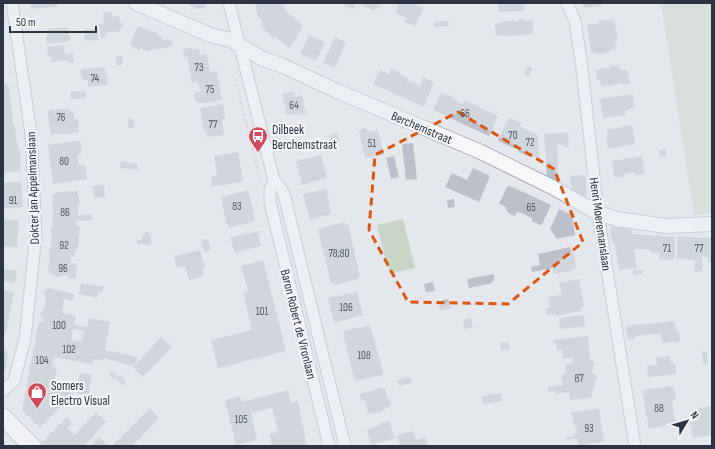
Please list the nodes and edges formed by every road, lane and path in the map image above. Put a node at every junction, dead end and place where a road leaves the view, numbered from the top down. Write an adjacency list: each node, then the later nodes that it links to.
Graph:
1 (12, 3): 11 (street, Dokter Jan Appelmanslaan)
2 (136, 3): 5 (street, Berchemstraat)
3 (229, 3): 5 (street, Baron Robert de Vironlaan)
4 (567, 3): 9 (street, Henri Moeremanslaan)
5 (241, 47): 6 (street, Baron Robert de Vironlaan); 9 (street, Berchemstraat)
6 (274, 180): 7 (street, Baron Robert de Vironlaan); 8 (street, Baron Robert de Vironlaan)
7 (286, 199): 8 (street); 15 (street, Baron Robert de Vironlaan)
8 (270, 202): 19 (street, Baron Robert de Vironlaan)
9 (598, 213): 10 (street, Berchemstraat); 20 (street, Henri Moeremanslaan)
10 (712, 224)
11 (3, 391)
12 (3, 417): 18 (main road)
13 (3, 434): 17 (main road)
14 (3, 442): 16 (path)
15 (345, 444): 19 (street, Baron Robert de Vironlaan)
16 (7, 446)
17 (15, 446)
18 (32, 446)
19 (329, 446)
20 (635, 446)

